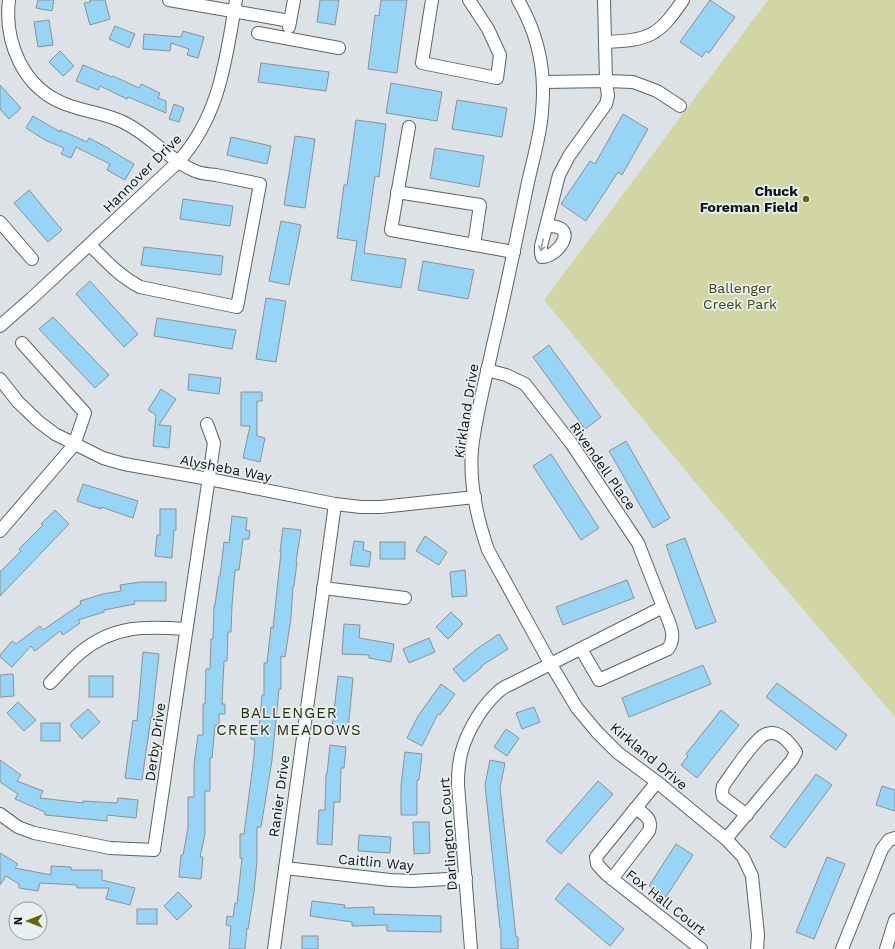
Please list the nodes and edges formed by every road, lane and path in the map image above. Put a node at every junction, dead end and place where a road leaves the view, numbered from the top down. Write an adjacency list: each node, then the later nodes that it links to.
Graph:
1 (9, 0): 19 (street)
2 (169, 0): 9 (street)
3 (294, 0): 10 (street)
4 (432, 0): 5 (street)
5 (469, 0)
6 (518, 0): 16 (street, Kirkland Drive)
7 (604, 0): 13 (street)
8 (683, 0): 13 (street)
9 (235, 5): 10 (street); 19 (street, Hannover Drive)
10 (290, 21): 12 (street)
11 (258, 33): 12 (street)
12 (287, 38): 14 (street)
13 (605, 42): 15 (street)
14 (339, 48)
15 (606, 81): 16 (street); 17 (street); 22 (street)
16 (544, 82): 25 (street, Kirkland Drive)
17 (680, 106)
18 (409, 127): 20 (street)
19 (178, 162): 23 (street, Hannover Drive); 23 (street)
20 (398, 192): 24 (street); 24 (street)
21 (0, 222): 26 (street)
22 (547, 226)
23 (90, 245): 27 (street, Hannover Drive)
24 (474, 245): 25 (street)
25 (514, 252): 29 (street, Kirkland Drive)
26 (32, 259)
27 (0, 326)
28 (22, 343): 32 (street)
29 (487, 370): 34 (street, Kirkland Drive); 39 (street, Rivendell Place)
30 (0, 379): 32 (street, Alysheba Way)
31 (207, 424): 33 (street, Derby Drive)
32 (74, 445): 33 (street, Alysheba Way); 36 (street)
33 (209, 479): 35 (street, Alysheba Way); 40 (street, Derby Drive)
34 (475, 497): 35 (street, Alysheba Way); 42 (street, Kirkland Drive)
35 (335, 504): 37 (street, Ranier Drive)
36 (0, 531)
37 (323, 588): 38 (street); 50 (street, Ranier Drive)
38 (405, 598)
39 (663, 607): 41 (street); 41 (street, Rivendell Place)
40 (186, 629): 43 (street); 46 (street, Derby Drive)
41 (581, 649): 42 (street)
42 (550, 663): 44 (street, Kirkland Drive); 51 (street, Darlington Court)
43 (50, 683)
44 (656, 782): 45 (street, Fox Hall Court); 49 (street, Kirkland Drive)
45 (636, 808): 52 (street, Fox Hall Court); 52 (street, Fox Hall Court)
46 (0, 814)
47 (747, 815): 47 (street); 49 (street)
48 (895, 838): 58 (street)
49 (726, 839): 57 (street, Kirkland Drive)
50 (285, 868): 51 (street, Caitlin Way); 54 (street, Ranier Drive)
51 (466, 878): 55 (street, Darlington Court)
52 (612, 879): 56 (street, Fox Hall Court)
53 (895, 920): 59 (street)
54 (274, 949)
55 (471, 949)
56 (701, 949)
57 (757, 949)
58 (842, 949)
59 (886, 949)

